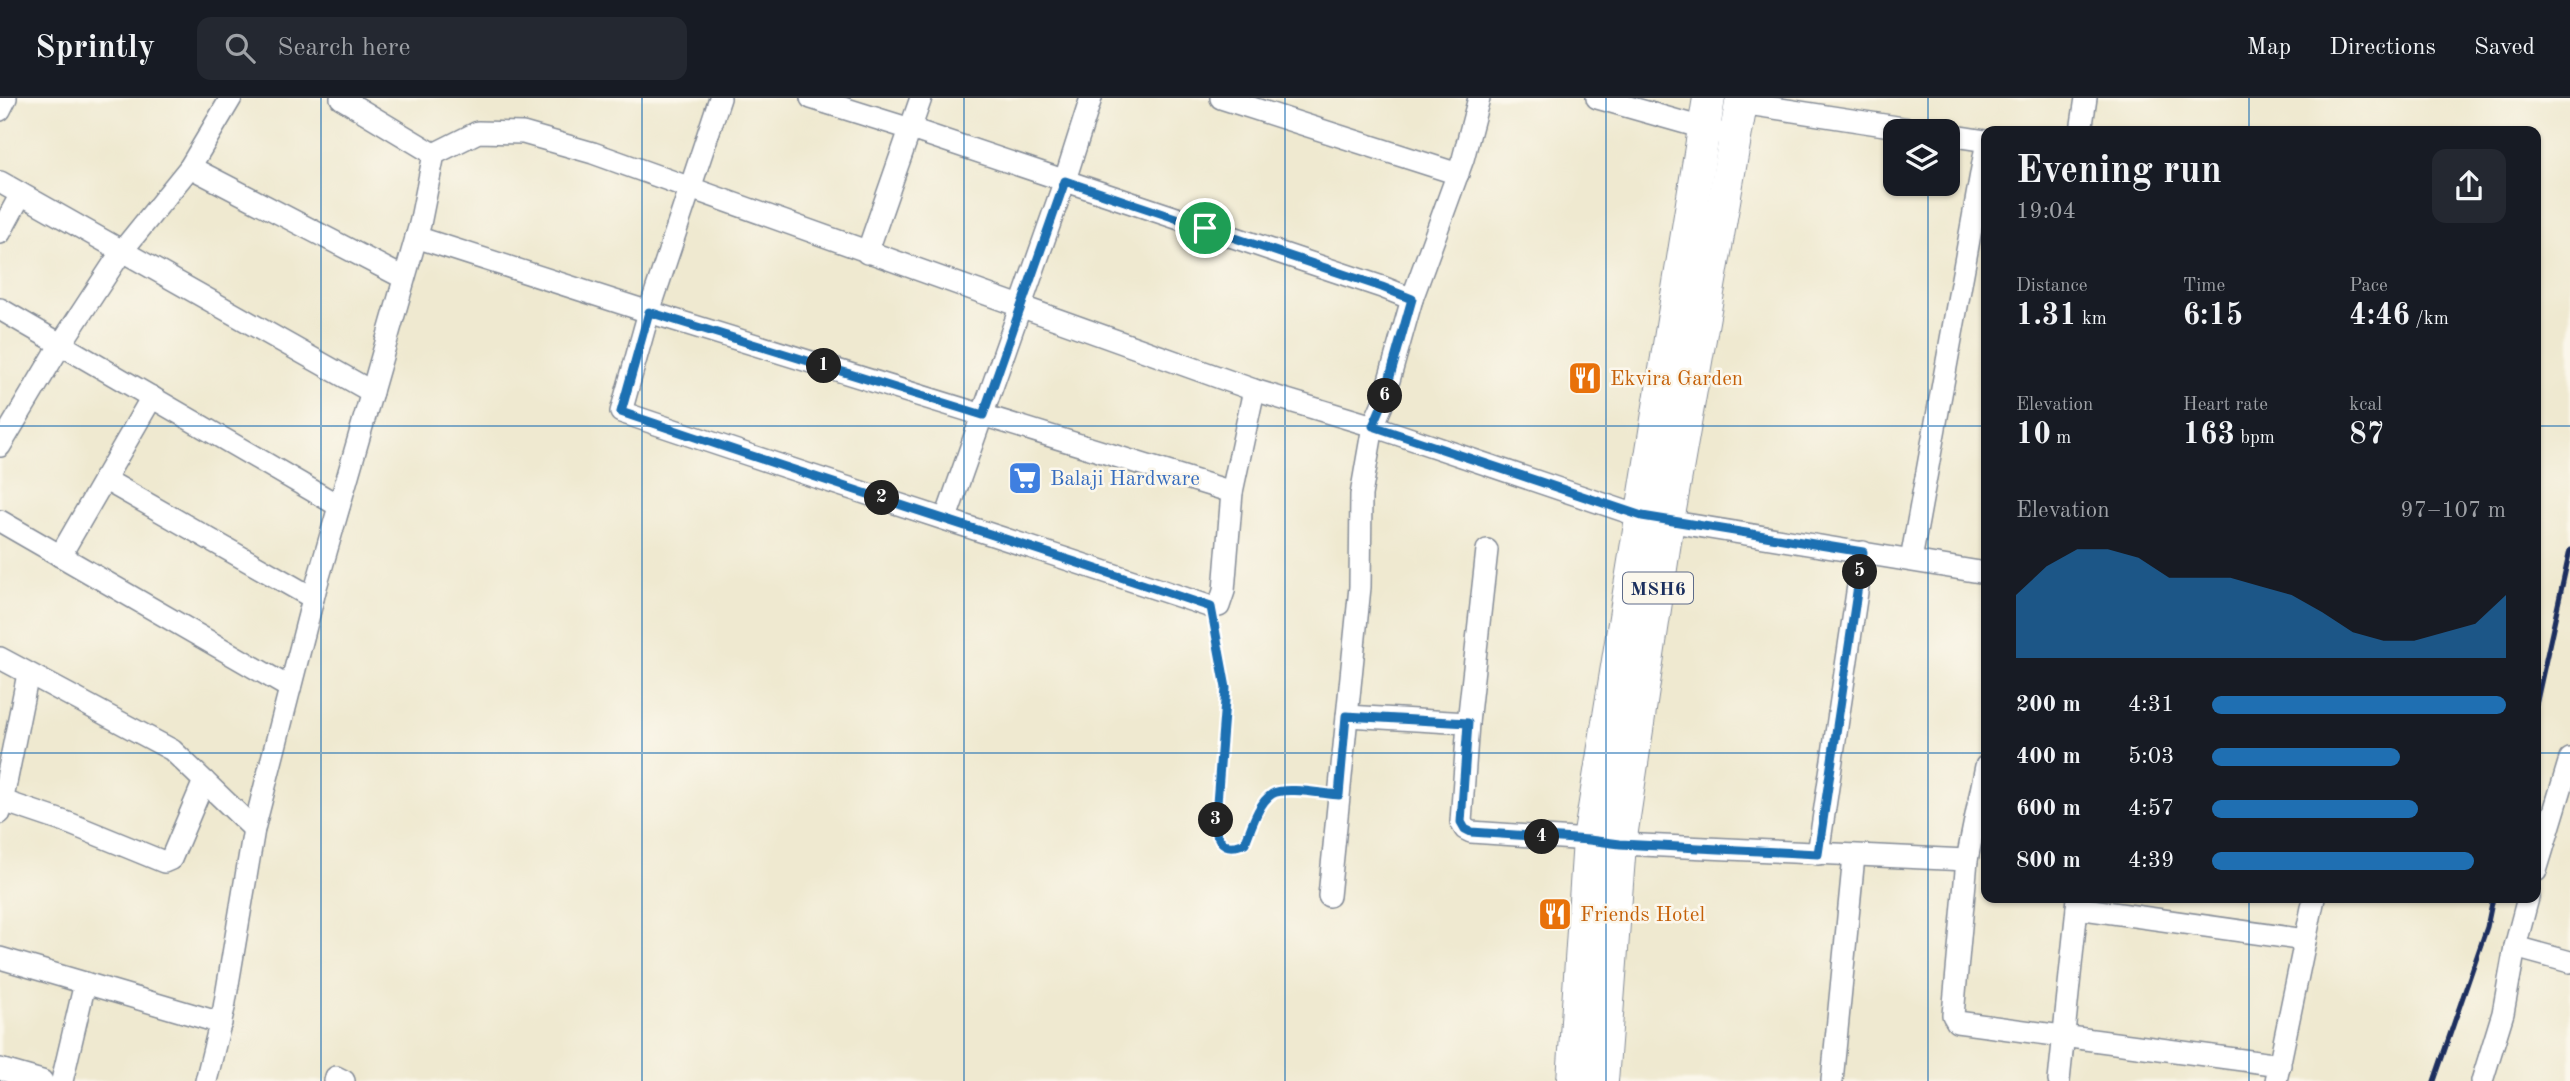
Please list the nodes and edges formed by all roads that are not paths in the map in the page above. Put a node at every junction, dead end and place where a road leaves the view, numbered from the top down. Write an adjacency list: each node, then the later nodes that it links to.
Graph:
1 (6, 98): 14 (street)
2 (232, 98): 22 (street)
3 (341, 98): 21 (street)
4 (720, 98): 27 (street)
5 (811, 98): 17 (street)
6 (920, 98): 17 (street)
7 (1091, 98): 25 (street)
8 (1221, 98): 24 (street)
9 (1479, 98): 24 (street)
10 (1597, 98): 18 (street)
11 (1709, 98): 18 (main road, MSH6)
12 (2086, 98): 16 (street)
13 (1742, 100): 15 (street); 18 (main road, MSH6)
14 (0, 110)
15 (1883, 124)
16 (2082, 126)
17 (909, 128): 25 (street); 32 (street)
18 (1720, 133): 49 (main road, MSH6)
19 (1960, 138): 20 (street)
20 (1981, 142)
21 (434, 154): 27 (street); 30 (street)
22 (190, 167): 31 (street); 33 (street)
23 (1981, 171): 54 (street)
24 (1458, 174): 34 (street)
25 (1065, 181): 34 (street); 35 (street)
26 (0, 182): 28 (street)
27 (690, 189): 32 (street); 37 (street)
28 (21, 194): 29 (street); 31 (street)
29 (0, 233)
30 (416, 237): 33 (street); 37 (street)
31 (122, 251): 38 (street); 40 (street)
32 (867, 253): 35 (street)
33 (404, 278): 40 (street)
34 (1412, 299): 43 (street)
35 (1021, 305): 39 (street); 42 (street)
36 (0, 309): 38 (street)
37 (649, 312): 42 (street); 48 (street)
38 (61, 344): 41 (street); 44 (street)
39 (1254, 390): 43 (street); 46 (street)
40 (372, 392): 47 (street)
41 (152, 397): 45 (street); 47 (street)
42 (983, 415): 46 (street); 48 (street)
43 (1373, 426): 49 (street); 60 (street)
44 (0, 446)
45 (104, 479): 53 (street); 56 (street)
46 (1232, 492): 48 (street)
47 (339, 506): 56 (street)
48 (946, 518)
49 (1655, 519): 52 (street); 68 (main road, MSH6); 69 (main road, MSH6)
50 (0, 521): 53 (street)
51 (1487, 550): 61 (street)
52 (1863, 552): 54 (street); 70 (street)
53 (60, 556): 59 (street)
54 (1911, 560): 55 (street)
55 (1981, 572)
56 (313, 598): 59 (street)
57 (0, 658): 58 (street)
58 (28, 674): 63 (street); 65 (street)
59 (290, 688): 67 (street)
60 (1346, 716): 61 (street); 74 (street)
61 (1468, 723): 68 (street)
62 (2570, 759): 66 (street)
63 (204, 781): 65 (street); 67 (street)
64 (1981, 797): 73 (street)
65 (1, 805)
66 (2562, 810): 72 (street)
67 (254, 829): 83 (street)
68 (1589, 840): 69 (street); 92 (main road, MSH6)
69 (1620, 844): 70 (street); 93 (main road, MSH6)
70 (1818, 854): 71 (street)
71 (1854, 856): 73 (street); 94 (street)
72 (2541, 859)
73 (1967, 860): 84 (street)
74 (1329, 896)
75 (2077, 903): 78 (street); 84 (street)
76 (2313, 903): 78 (street)
77 (2527, 903): 79 (street)
78 (2305, 940): 86 (street)
79 (2515, 947): 81 (street); 96 (street)
80 (0, 958): 82 (street)
81 (2570, 962)
82 (85, 983): 83 (street); 88 (street)
83 (221, 1023): 89 (street)
84 (2065, 1037): 86 (street); 95 (street)
85 (0, 1069): 87 (street)
86 (2278, 1073)
87 (42, 1081)
88 (62, 1081)
89 (206, 1081)
90 (335, 1081): 91 (street)
91 (344, 1081)
92 (1573, 1081)
93 (1602, 1081)
94 (1832, 1081)
95 (2059, 1081)
96 (2482, 1081)

